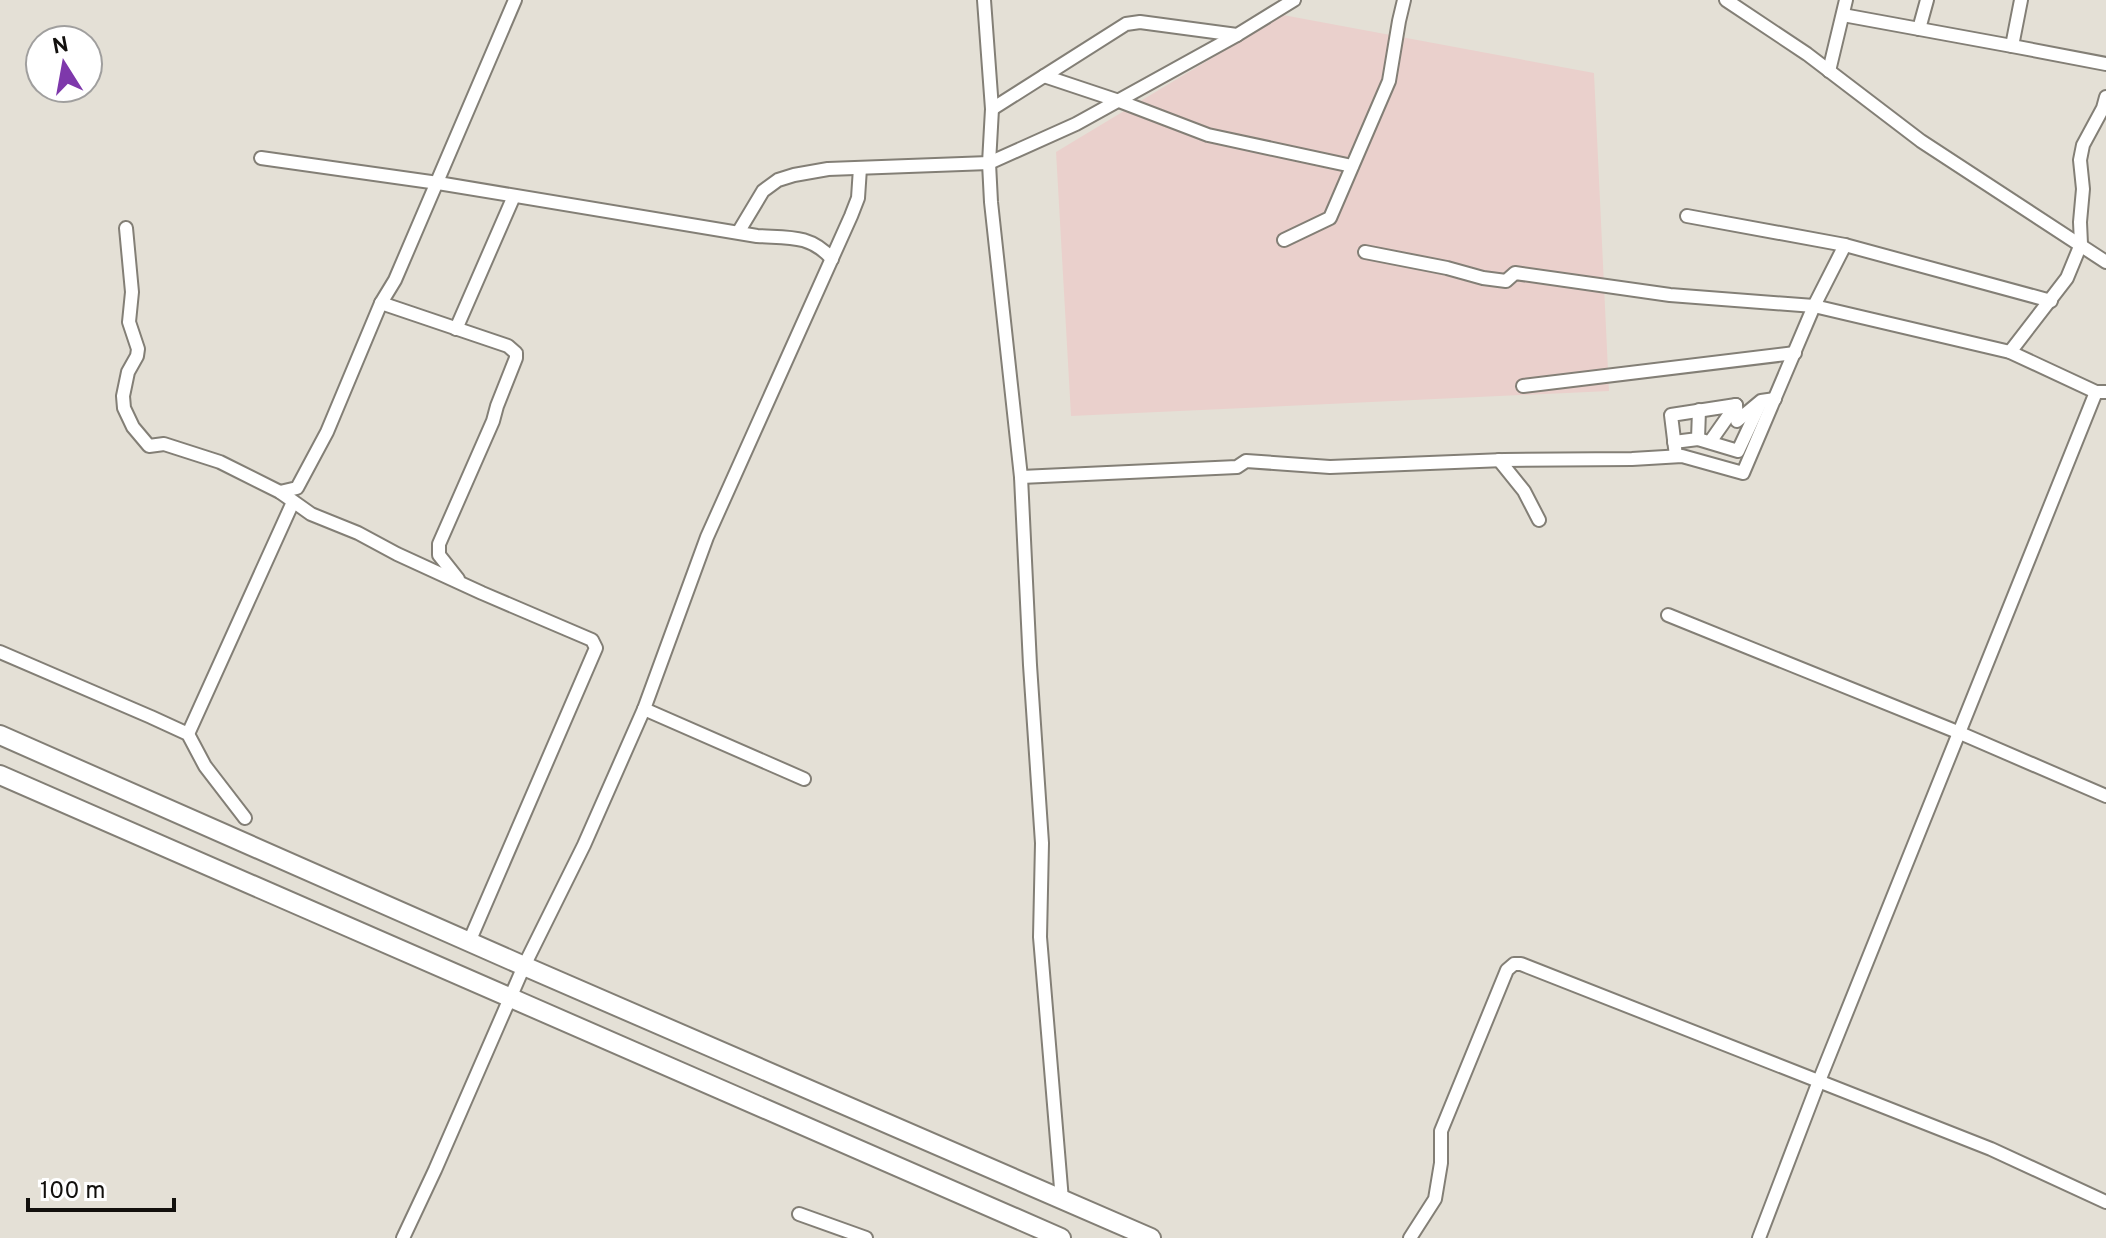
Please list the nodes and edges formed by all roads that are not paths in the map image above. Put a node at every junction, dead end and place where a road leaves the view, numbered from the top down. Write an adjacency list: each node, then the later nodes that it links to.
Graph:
1 (515, 0): 23 (street)
2 (984, 0): 18 (street)
3 (1294, 0): 11 (street)
4 (1404, 0): 21 (street)
5 (1726, 0): 14 (street)
6 (1846, 0): 9 (street)
7 (1927, 0): 10 (street)
8 (2021, 0): 12 (street)
9 (1843, 15): 10 (street); 14 (street)
10 (1919, 29): 12 (street)
11 (1237, 35): 15 (street); 17 (street)
12 (2012, 46): 13 (street)
13 (2106, 64)
14 (1829, 71): 29 (street)
15 (1044, 76): 17 (street); 18 (street)
16 (2106, 97): 29 (street)
17 (1119, 101): 20 (street); 21 (street)
18 (992, 109): 20 (street)
19 (261, 158): 23 (street)
20 (989, 163): 22 (street); 50 (street)
21 (1352, 166): 28 (street)
22 (860, 168): 27 (street); 32 (street)
23 (438, 183): 24 (street); 35 (street)
24 (514, 196): 27 (street); 37 (street)
25 (1687, 216): 30 (street)
26 (126, 228): 51 (street)
27 (739, 231): 32 (street)
28 (1284, 240)
29 (2081, 244): 33 (street); 34 (street)
30 (1845, 245): 34 (street); 36 (street)
31 (1365, 252): 36 (street)
32 (832, 259): 57 (street)
33 (2106, 262)
34 (2051, 301): 38 (street)
35 (381, 303): 37 (street); 51 (street)
36 (1814, 306): 38 (street); 39 (street)
37 (456, 329): 54 (street)
38 (2010, 352): 41 (street)
39 (1795, 353): 40 (street); 42 (street)
40 (1523, 386)
41 (2101, 392): 58 (street)
42 (1775, 399): 43 (street); 48 (street)
43 (1761, 401): 44 (street); 46 (street)
44 (1736, 405): 45 (street); 46 (street)
45 (1699, 410): 46 (street); 47 (street)
46 (1704, 440): 47 (street)
47 (1674, 442): 48 (street)
48 (1676, 456): 49 (street)
49 (1499, 460): 50 (street); 53 (street)
50 (1021, 477): 69 (street)
51 (280, 492): 52 (street)
52 (293, 502): 54 (street); 59 (street)
53 (1539, 520)
54 (460, 582): 65 (street)
55 (1668, 615): 58 (street)
56 (0, 652): 59 (street)
57 (644, 709): 62 (street); 66 (street)
58 (1960, 733): 63 (street); 68 (street)
59 (188, 734): 64 (street)
60 (0, 735): 65 (highway)
61 (0, 775): 67 (highway)
62 (804, 779)
63 (2106, 796)
64 (245, 818)
65 (469, 942): 66 (highway)
66 (524, 966): 67 (street); 69 (highway)
67 (511, 997): 72 (highway); 73 (street)
68 (1819, 1081): 70 (street); 76 (street); 77 (street)
69 (1062, 1200): 75 (highway)
70 (2106, 1202)
71 (799, 1214): 74 (street)
72 (1059, 1237)
73 (403, 1238)
74 (866, 1238)
75 (1151, 1238)
76 (1410, 1238)
77 (1759, 1238)

